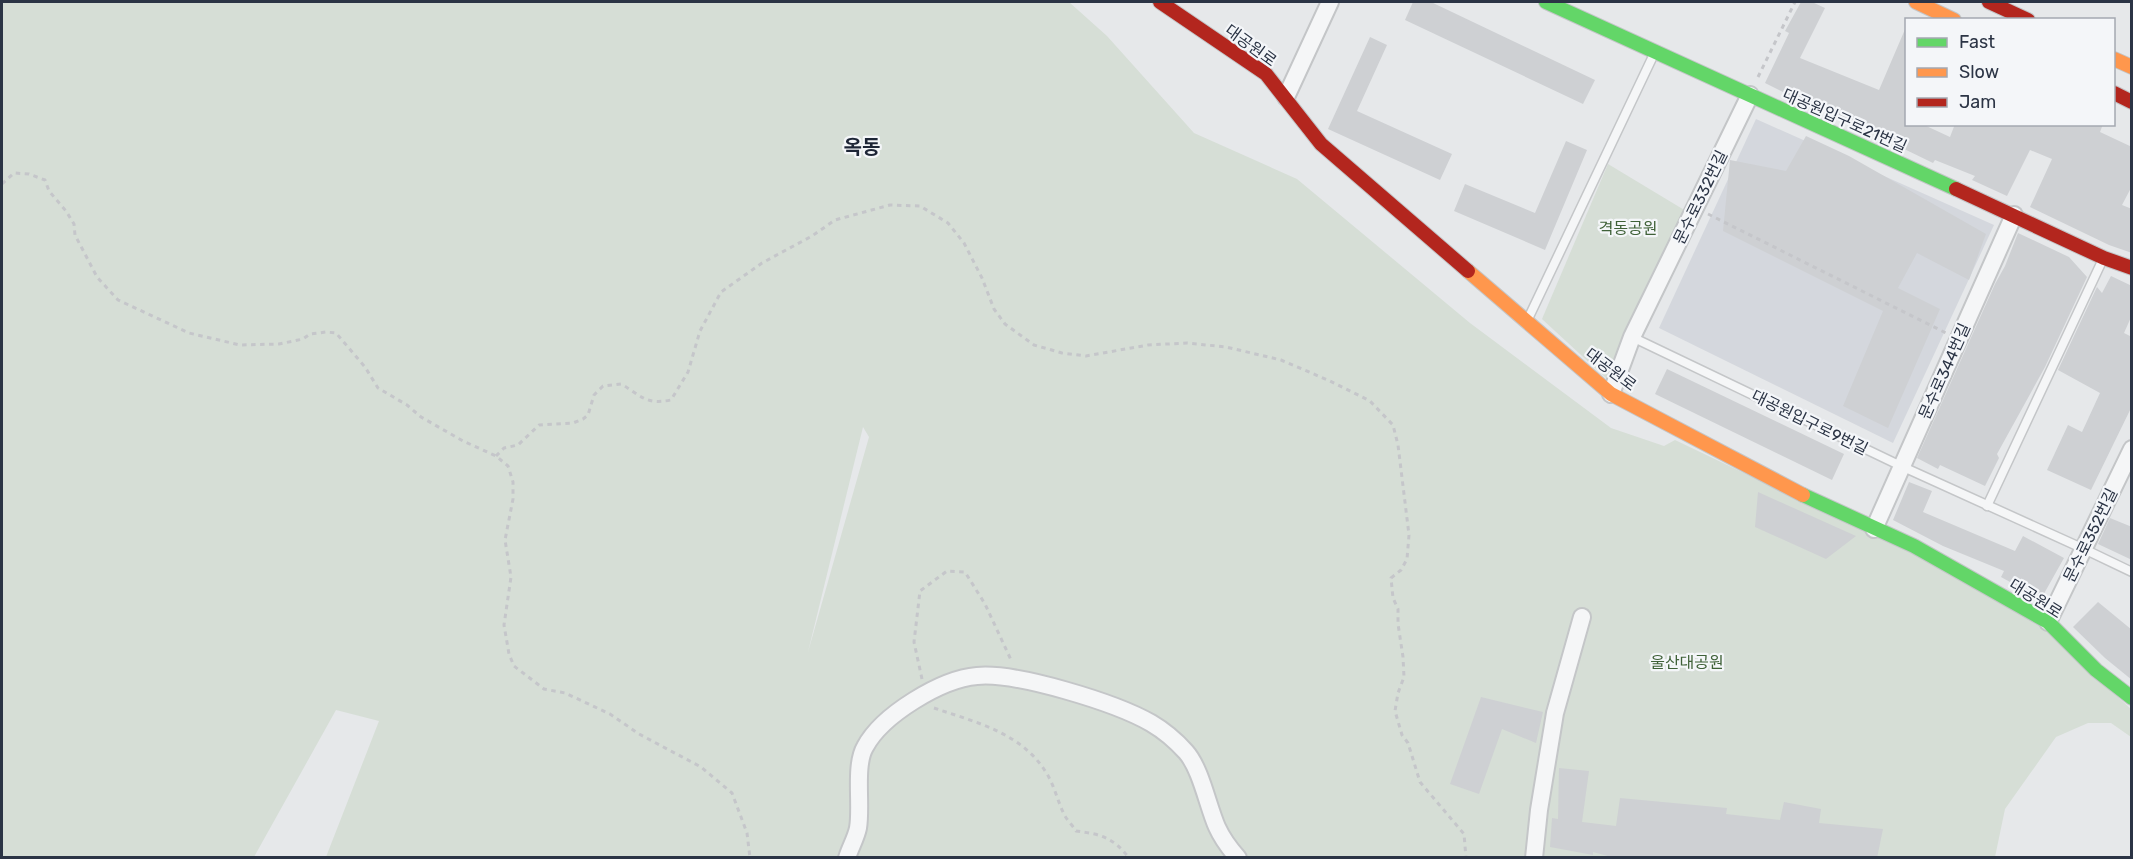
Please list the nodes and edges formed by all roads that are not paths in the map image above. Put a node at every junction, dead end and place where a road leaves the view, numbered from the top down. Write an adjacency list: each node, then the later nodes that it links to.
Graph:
1 (1160, 2): 13 (street, 대공원로)
2 (1330, 2): 13 (street)
3 (1546, 2): 8 (street, 대공원입구로21번길)
4 (1989, 2): 7 (street)
5 (1922, 3): 6 (street)
6 (1950, 18)
7 (2024, 18)
8 (1655, 52): 12 (street, 대공원입구로21번길); 18 (lane)
9 (2115, 59): 10 (street)
10 (2132, 67)
11 (2115, 94): 14 (street)
12 (1750, 95): 15 (street, 대공원입구로21번길); 19 (street, 문수로332번길)
13 (1286, 97): 18 (street, 대공원로)
14 (2132, 102)
15 (2014, 214): 16 (street, 대공원입구로21번길); 22 (street, 문수로344번길)
16 (2104, 258): 17 (street, 대공원입구로21번길); 23 (lane)
17 (2132, 268)
18 (1526, 322): 20 (street, 대공원로)
19 (1632, 337): 20 (street, 문수로332번길); 22 (lane, 대공원입구로9번길)
20 (1611, 394): 24 (street, 대공원로)
21 (2132, 448): 25 (street, 문수로352번길)
22 (1901, 466): 23 (lane, 대공원입구로9번길); 24 (street, 문수로344번길)
23 (1987, 506): 25 (lane, 대공원입구로9번길)
24 (1874, 529): 28 (street, 대공원로)
25 (2084, 549): 26 (lane, 대공원입구로9번길); 28 (street, 문수로352번길)
26 (2132, 572)
27 (1582, 617): 32 (street)
28 (2048, 622): 29 (street, 대공원로)
29 (2132, 698)
30 (847, 858): 31 (street)
31 (1238, 858)
32 (1534, 858)

